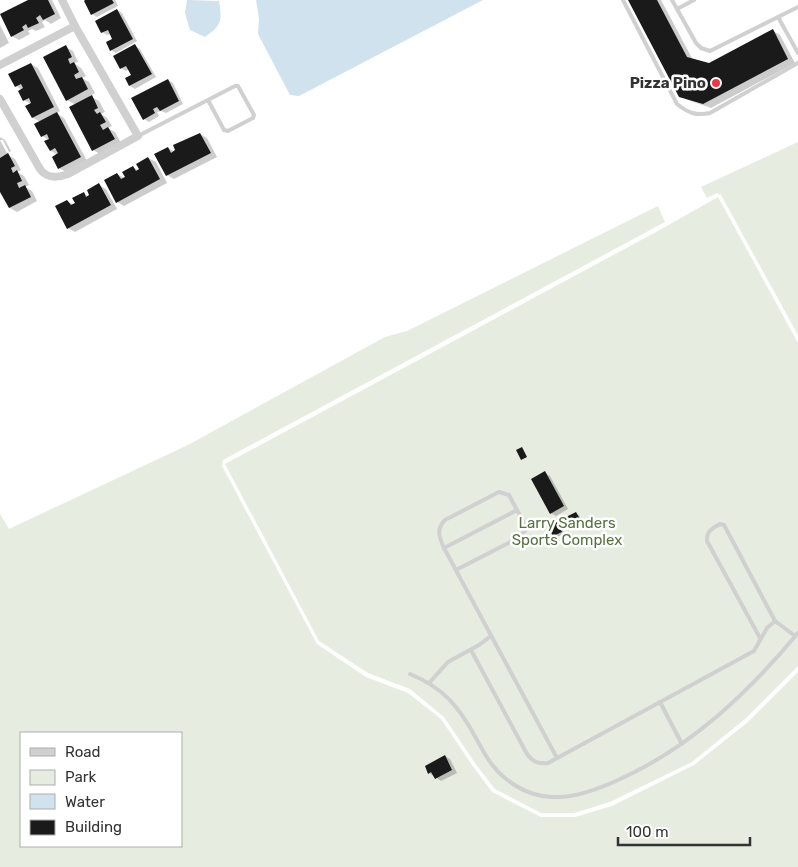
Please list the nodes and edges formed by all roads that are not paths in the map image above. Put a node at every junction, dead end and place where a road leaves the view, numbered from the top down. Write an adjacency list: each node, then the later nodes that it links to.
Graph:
1 (62, 0): 8 (street)
2 (623, 0): 10 (lane)
3 (672, 0): 6 (lane)
4 (694, 0): 6 (lane)
5 (798, 7): 7 (lane)
6 (677, 9): 7 (lane)
7 (778, 17): 9 (lane)
8 (75, 26): 11 (street); 14 (street)
9 (798, 53)
10 (798, 63)
11 (0, 65)
12 (0, 99): 14 (street)
13 (208, 100): 13 (lane); 14 (lane)
14 (138, 136)
15 (518, 510): 16 (lane); 16 (lane); 17 (lane)
16 (444, 548): 17 (lane)
17 (456, 570): 20 (lane)
18 (775, 621): 19 (lane); 21 (lane); 21 (lane)
19 (796, 634): 26 (lane)
20 (490, 636): 22 (lane); 27 (lane)
21 (760, 638): 25 (lane)
22 (471, 650): 24 (lane); 27 (lane)
23 (410, 674): 24 (lane)
24 (430, 683): 26 (lane)
25 (660, 702): 26 (lane); 27 (lane)
26 (682, 744)
27 (557, 758)

